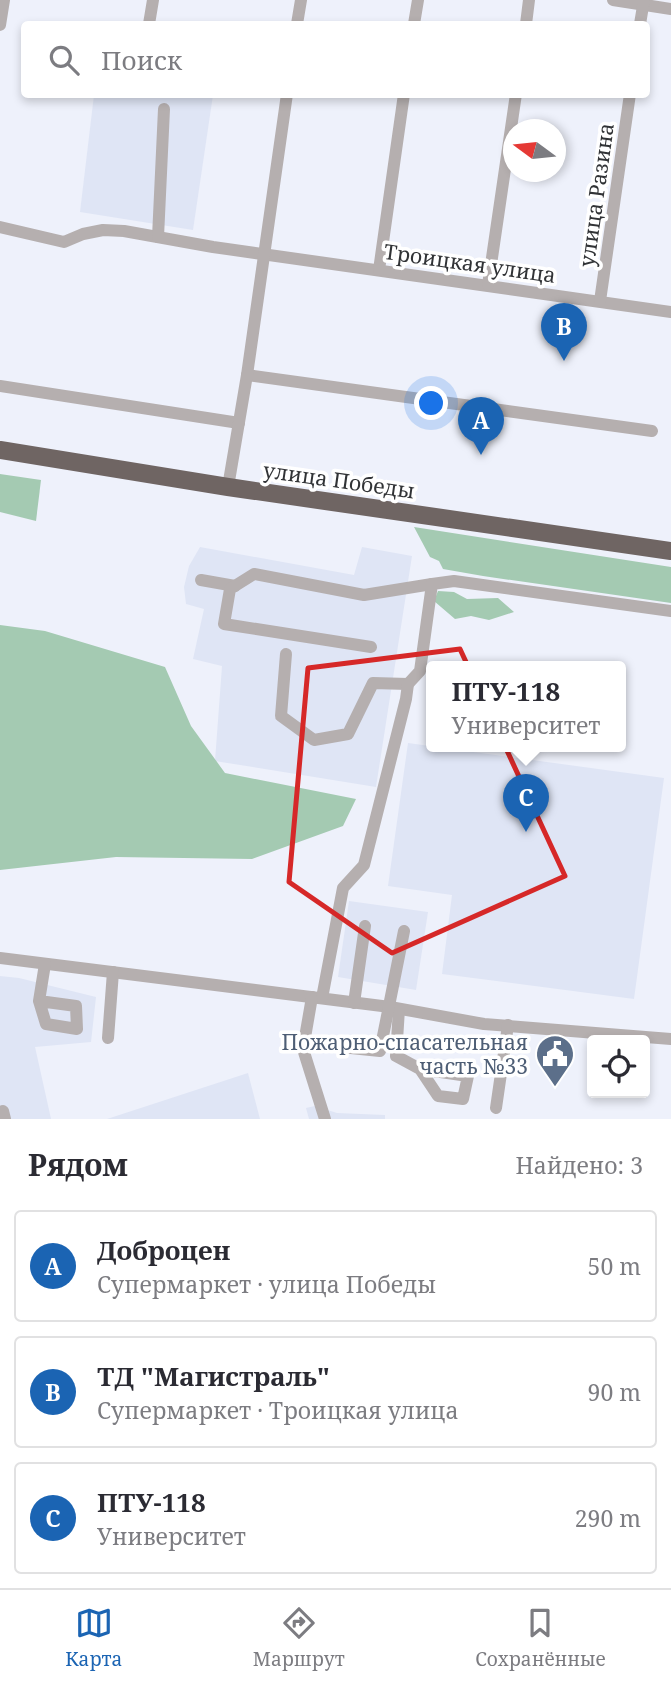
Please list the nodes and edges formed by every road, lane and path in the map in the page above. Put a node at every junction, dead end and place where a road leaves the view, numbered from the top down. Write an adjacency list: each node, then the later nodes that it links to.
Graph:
1 (4, 0): 14 (street)
2 (153, 0): 9 (street)
3 (301, 0): 10 (street)
4 (418, 0): 11 (street)
5 (529, 0): 12 (street)
6 (613, 0): 7 (street)
7 (643, 2): 8 (street); 13 (street)
8 (671, 9)
9 (150, 21)
10 (298, 21)
11 (414, 21)
12 (526, 21)
13 (640, 21)
14 (0, 25)
15 (286, 98): 22 (street)
16 (403, 98): 23 (street)
17 (515, 98): 24 (street)
18 (629, 98): 25 (street, улица Разина)
19 (164, 109): 21 (street)
20 (0, 227): 21 (street, Троицкая улица)
21 (158, 237): 22 (street, Троицкая улица)
22 (264, 253): 23 (street, Троицкая улица); 27 (street)
23 (379, 270): 24 (street, Троицкая улица)
24 (488, 285): 25 (street, Троицкая улица)
25 (600, 301): 26 (street, Троицкая улица)
26 (671, 312)
27 (247, 375): 29 (street); 30 (street)
28 (0, 386): 29 (street)
29 (239, 423): 32 (street)
30 (652, 431)
31 (0, 450): 32 (highway, улица Победы)
32 (228, 486): 33 (highway, улица Победы)
33 (671, 551)
34 (201, 580): 36 (street)
35 (432, 584): 36 (street); 37 (street); 40 (street)
36 (235, 586): 38 (street)
37 (671, 611)
38 (371, 647)
39 (286, 654): 40 (street)
40 (408, 684): 46 (street)
41 (365, 926): 48 (street)
42 (404, 931): 49 (street)
43 (0, 958): 44 (street)
44 (45, 964): 45 (street); 47 (street)
45 (113, 972): 46 (street); 51 (street)
46 (317, 998): 48 (street); 58 (street)
47 (39, 1001)
48 (354, 1003): 49 (street)
49 (395, 1008): 50 (street); 53 (street); 54 (street)
50 (508, 1025): 52 (street); 55 (street)
51 (108, 1038)
52 (671, 1039)
53 (341, 1047)
54 (420, 1069)
55 (496, 1108)
56 (0, 1112): 57 (street)
57 (5, 1119)
58 (325, 1119)

